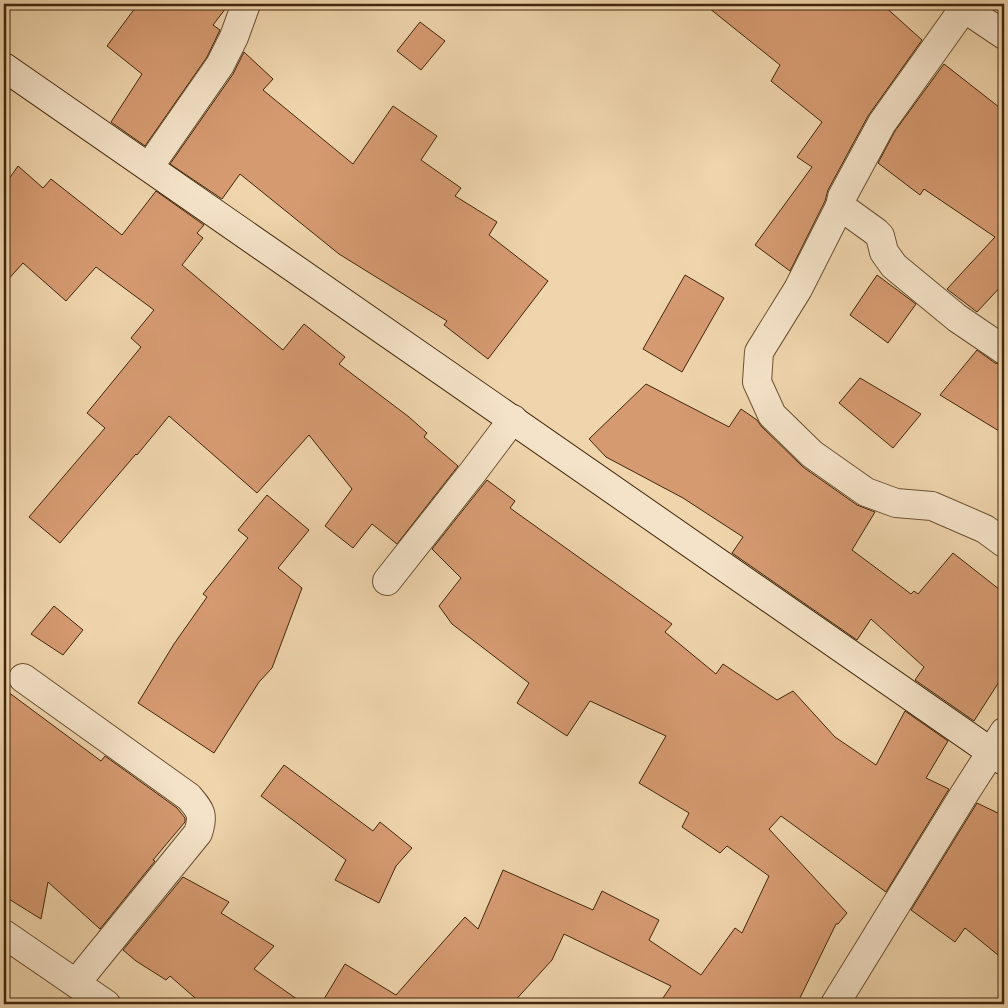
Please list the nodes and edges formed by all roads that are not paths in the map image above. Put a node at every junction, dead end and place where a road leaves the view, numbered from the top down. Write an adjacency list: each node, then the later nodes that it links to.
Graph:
1 (246, 4): 5 (street)
2 (961, 6): 3 (street); 6 (street)
3 (1004, 35)
4 (4, 67): 5 (street)
5 (149, 167): 8 (street)
6 (840, 206): 7 (street); 9 (street)
7 (1004, 350)
8 (513, 419): 10 (street); 12 (street)
9 (1004, 543)
10 (387, 581)
11 (23, 678): 14 (street)
12 (1000, 748): 16 (street)
13 (4, 934): 14 (street)
14 (76, 983): 15 (street)
15 (106, 1004)
16 (835, 1004)

